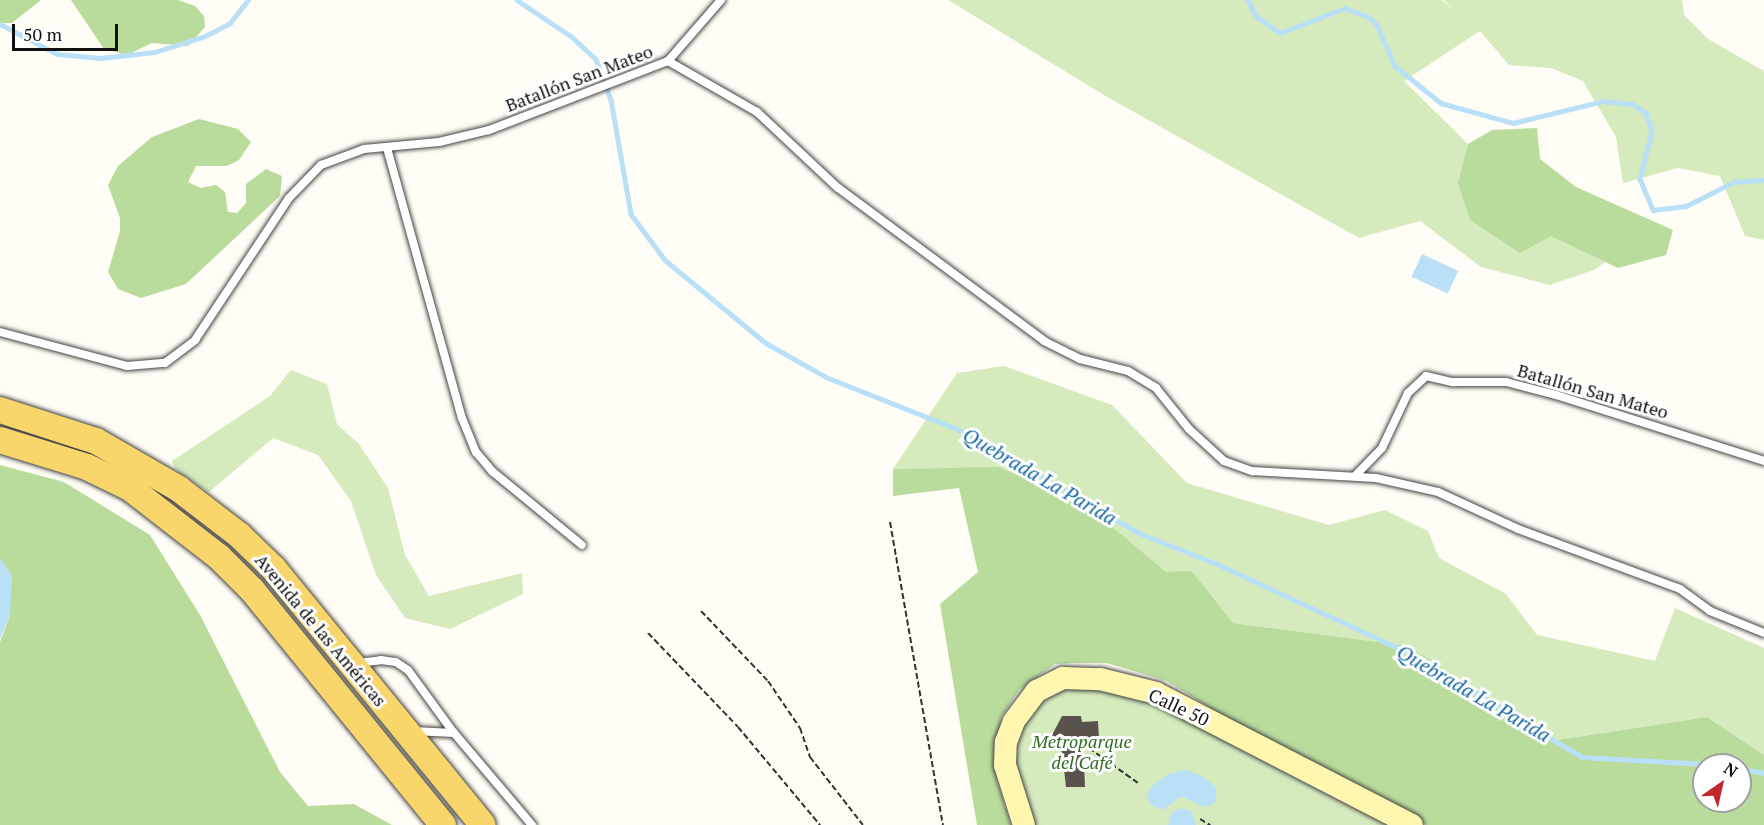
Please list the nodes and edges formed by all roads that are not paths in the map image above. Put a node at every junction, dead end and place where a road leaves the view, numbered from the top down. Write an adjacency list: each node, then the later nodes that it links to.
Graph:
1 (721, 0): 2 (lane)
2 (668, 62): 3 (lane, Batallón San Mateo); 8 (lane, Batallón San Mateo)
3 (387, 148): 4 (lane, Batallón San Mateo); 9 (lane)
4 (0, 332)
5 (0, 410): 11 (main road, Avenida de las Américas)
6 (0, 440): 14 (main road, Avenida de las Américas)
7 (1764, 460): 8 (lane, Batallón San Mateo)
8 (1355, 476): 10 (lane, Batallón San Mateo)
9 (582, 545)
10 (1764, 633)
11 (352, 664): 12 (main road, Avenida de las Américas); 13 (lane)
12 (405, 731): 13 (lane); 15 (main road, Avenida de las Américas)
13 (454, 733): 16 (lane)
14 (443, 825)
15 (483, 825)
16 (532, 825)
17 (1024, 825): 18 (street, Calle 50)
18 (1412, 825)

